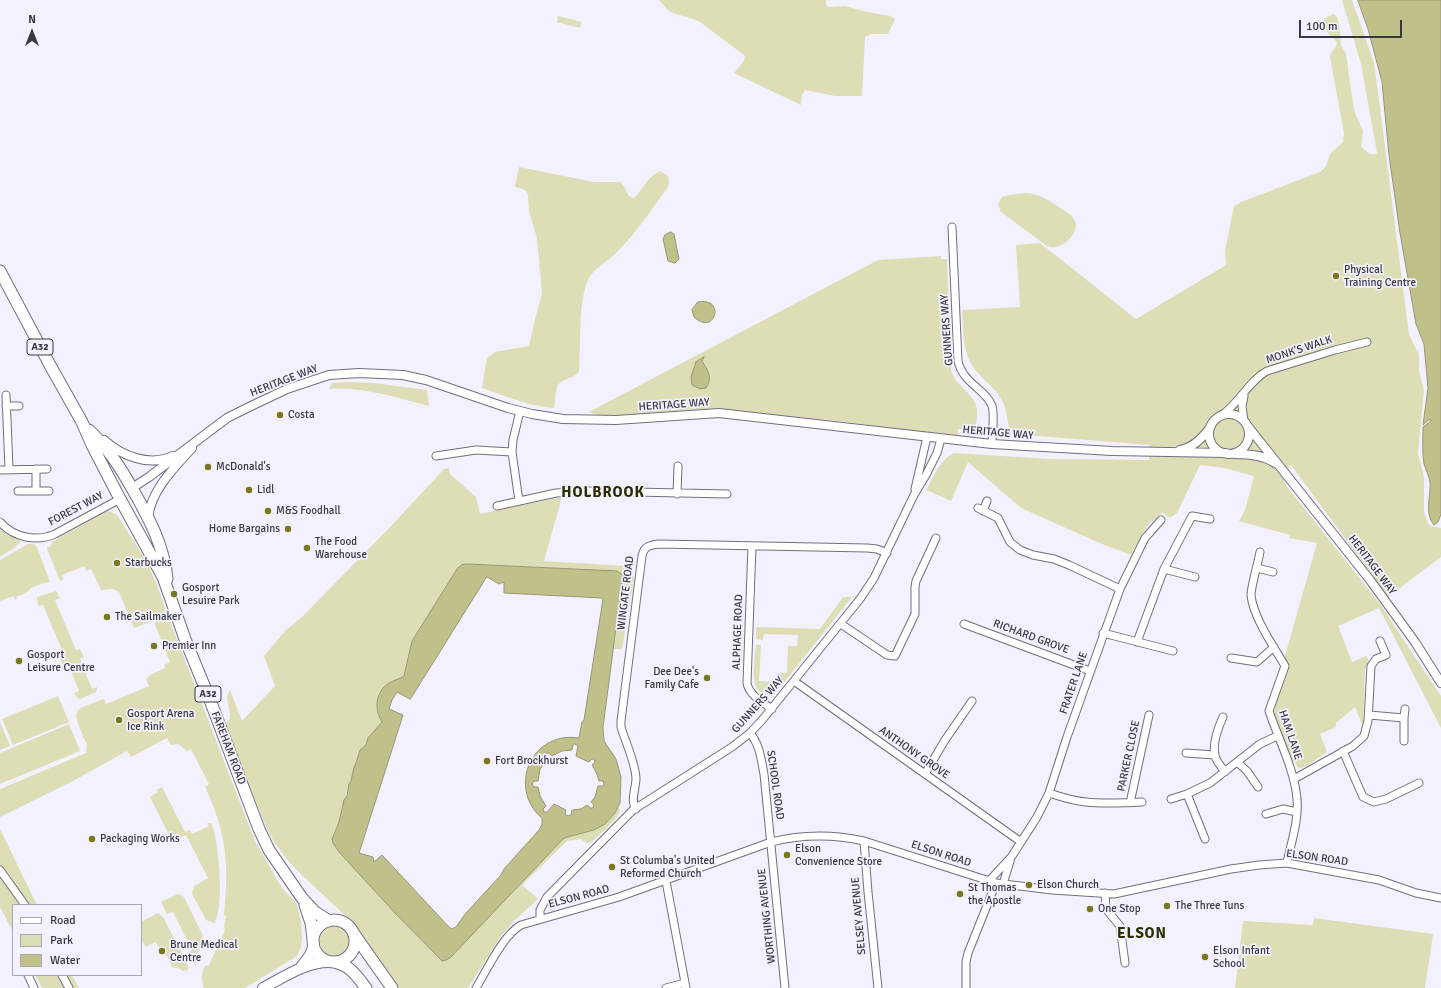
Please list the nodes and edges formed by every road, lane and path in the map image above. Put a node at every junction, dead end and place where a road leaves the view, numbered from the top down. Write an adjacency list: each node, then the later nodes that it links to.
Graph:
1 (952, 227): 18 (street, GUNNERS WAY)
2 (0, 271): 10 (main road, FAREHAM ROAD / A32)
3 (1367, 342): 4 (street, MONK'S WALK)
4 (1246, 392): 9 (street, MONK'S WALK); 11 (street)
5 (6, 395): 6 (street)
6 (6, 406): 7 (street); 12 (street)
7 (19, 406)
8 (520, 411): 15 (street, HERITAGE WAY); 16 (street, HERITAGE WAY); 20 (street)
9 (1222, 415): 11 (street); 13 (street)
10 (82, 422): 14 (main road, FAREHAM ROAD / A32); 19 (street, HERITAGE WAY); 37 (main road, FAREHAM ROAD / A32)
11 (1245, 422): 22 (street); 25 (street, HERITAGE WAY)
12 (3, 427): 29 (street)
13 (1210, 427): 21 (street, HERITAGE WAY); 22 (street)
14 (90, 431): 30 (main road, FAREHAM ROAD / A32); 37 (main road, A32)
15 (205, 434): 19 (street, HERITAGE WAY); 41 (street, HERITAGE WAY)
16 (927, 437): 17 (street, HERITAGE WAY); 36 (street, GUNNERS WAY)
17 (941, 439): 18 (street, HERITAGE WAY); 36 (street, GUNNERS WAY)
18 (992, 444): 21 (street, HERITAGE WAY)
19 (182, 451): 30 (street, HERITAGE WAY)
20 (512, 452): 23 (street); 38 (street)
21 (1163, 452): 22 (street, HERITAGE WAY)
22 (1228, 453): 25 (street, HERITAGE WAY)
23 (436, 456)
24 (678, 466): 34 (street)
25 (1279, 466): 66 (street, HERITAGE WAY)
26 (36, 469): 27 (street); 29 (street); 31 (street)
27 (47, 469)
28 (0, 470): 29 (street)
29 (9, 470)
30 (132, 488): 37 (main road); 41 (main road, FAREHAM ROAD / A32); 52 (main road, A32)
31 (36, 490): 32 (street); 33 (street)
32 (18, 491)
33 (49, 491)
34 (677, 494): 35 (street); 38 (street)
35 (727, 494)
36 (914, 495): 48 (street, GUNNERS WAY)
37 (120, 499): 44 (street, FOREST WAY); 52 (main road, FAREHAM ROAD / A32)
38 (519, 501): 40 (street)
39 (986, 501): 54 (street)
40 (497, 506)
41 (148, 518): 55 (main road, FAREHAM ROAD / A32)
42 (1210, 519): 50 (street)
43 (1161, 520): 54 (street, FRATER LANE)
44 (0, 522)
45 (936, 538): 56 (street)
46 (752, 546): 48 (street, WINGATE ROAD); 68 (street, ALPHAGE ROAD); 91 (street, WINGATE ROAD)
47 (1260, 552): 49 (street, HAM LANE)
48 (887, 553): 56 (street, GUNNERS WAY)
49 (1257, 568): 51 (street); 61 (street, HAM LANE)
50 (1164, 569): 53 (street); 60 (street)
51 (1273, 572)
52 (163, 577): 55 (main road, FAREHAM ROAD / A32)
53 (1195, 577)
54 (1120, 590): 58 (street, FRATER LANE)
55 (169, 592): 104 (main road, FAREHAM ROAD / A32)
56 (841, 624): 65 (street, GUNNERS WAY)
57 (964, 624): 64 (street, RICHARD GROVE)
58 (1103, 633): 60 (street); 64 (street, FRATER LANE)
59 (1380, 641): 71 (street)
60 (1138, 642): 62 (street)
61 (1274, 647): 63 (street); 75 (street, HAM LANE)
62 (1173, 651)
63 (1231, 658)
64 (1090, 671): 86 (street, FRATER LANE)
65 (794, 681): 68 (street, GUNNERS WAY); 82 (street, ANTHONY GROVE)
66 (1441, 683)
67 (972, 700): 82 (street)
68 (772, 709): 74 (street, GUNNERS WAY)
69 (1405, 709): 73 (street)
70 (1149, 715): 89 (street, PARKER CLOSE)
71 (1368, 715): 73 (street); 77 (street)
72 (1223, 717): 79 (street)
73 (1404, 718): 76 (street)
74 (750, 733): 91 (street, GUNNERS WAY); 96 (street, SCHOOL ROAD)
75 (1277, 736): 80 (street); 83 (street, HAM LANE)
76 (1404, 741)
77 (1343, 751): 83 (street); 84 (street)
78 (1186, 753): 79 (street)
79 (1215, 756): 81 (street)
80 (1237, 762): 81 (street); 85 (street)
81 (1225, 772): 87 (street)
82 (925, 774): 97 (street, ANTHONY GROVE)
83 (1294, 779): 92 (street, HAM LANE)
84 (1419, 783)
85 (1258, 787)
86 (1049, 793): 89 (street); 97 (street, FRATER LANE)
87 (1187, 794): 88 (street); 94 (street)
88 (1170, 799)
89 (1130, 802): 90 (street)
90 (1142, 802)
91 (636, 809): 107 (street, GUNNERS WAY)
92 (1297, 812): 93 (street); 99 (street, HAM LANE)
93 (1266, 814)
94 (1205, 839)
95 (864, 841): 96 (street, ELSON ROAD); 102 (street, ELSON ROAD); 125 (street, SELSEY AVENUE)
96 (771, 842): 101 (street, ELSON ROAD); 124 (street, WORTHING AVENUE)
97 (1021, 842): 98 (street, FRATER LANE)
98 (1012, 856): 102 (street, FRATER LANE); 102 (street, FRATER LANE)
99 (1287, 864): 103 (street, ELSON ROAD); 105 (street, ELSON ROAD)
100 (0, 870): 106 (street)
101 (666, 881): 107 (street, ELSON ROAD); 116 (street)
102 (996, 883): 103 (street, ELSON ROAD); 126 (street)
103 (1104, 893): 112 (street)
104 (302, 898): 108 (main road, FAREHAM ROAD / A32); 110 (main road, FAREHAM ROAD / A32)
105 (1441, 898)
106 (23, 904)
107 (540, 919): 122 (street, ELSON ROAD)
108 (329, 921): 109 (main road); 110 (main road)
109 (352, 930): 111 (main road); 121 (main road)
110 (314, 942): 111 (main road); 113 (main road)
111 (332, 962): 113 (main road); 120 (main road)
112 (1125, 963)
113 (300, 968): 119 (main road)
114 (28, 976): 117 (street)
115 (63, 976): 118 (street)
116 (685, 985): 123 (street)
117 (33, 987)
118 (69, 988)
119 (263, 988)
120 (366, 988)
121 (392, 988)
122 (476, 988)
123 (666, 988)
124 (785, 988)
125 (878, 988)
126 (966, 988)

